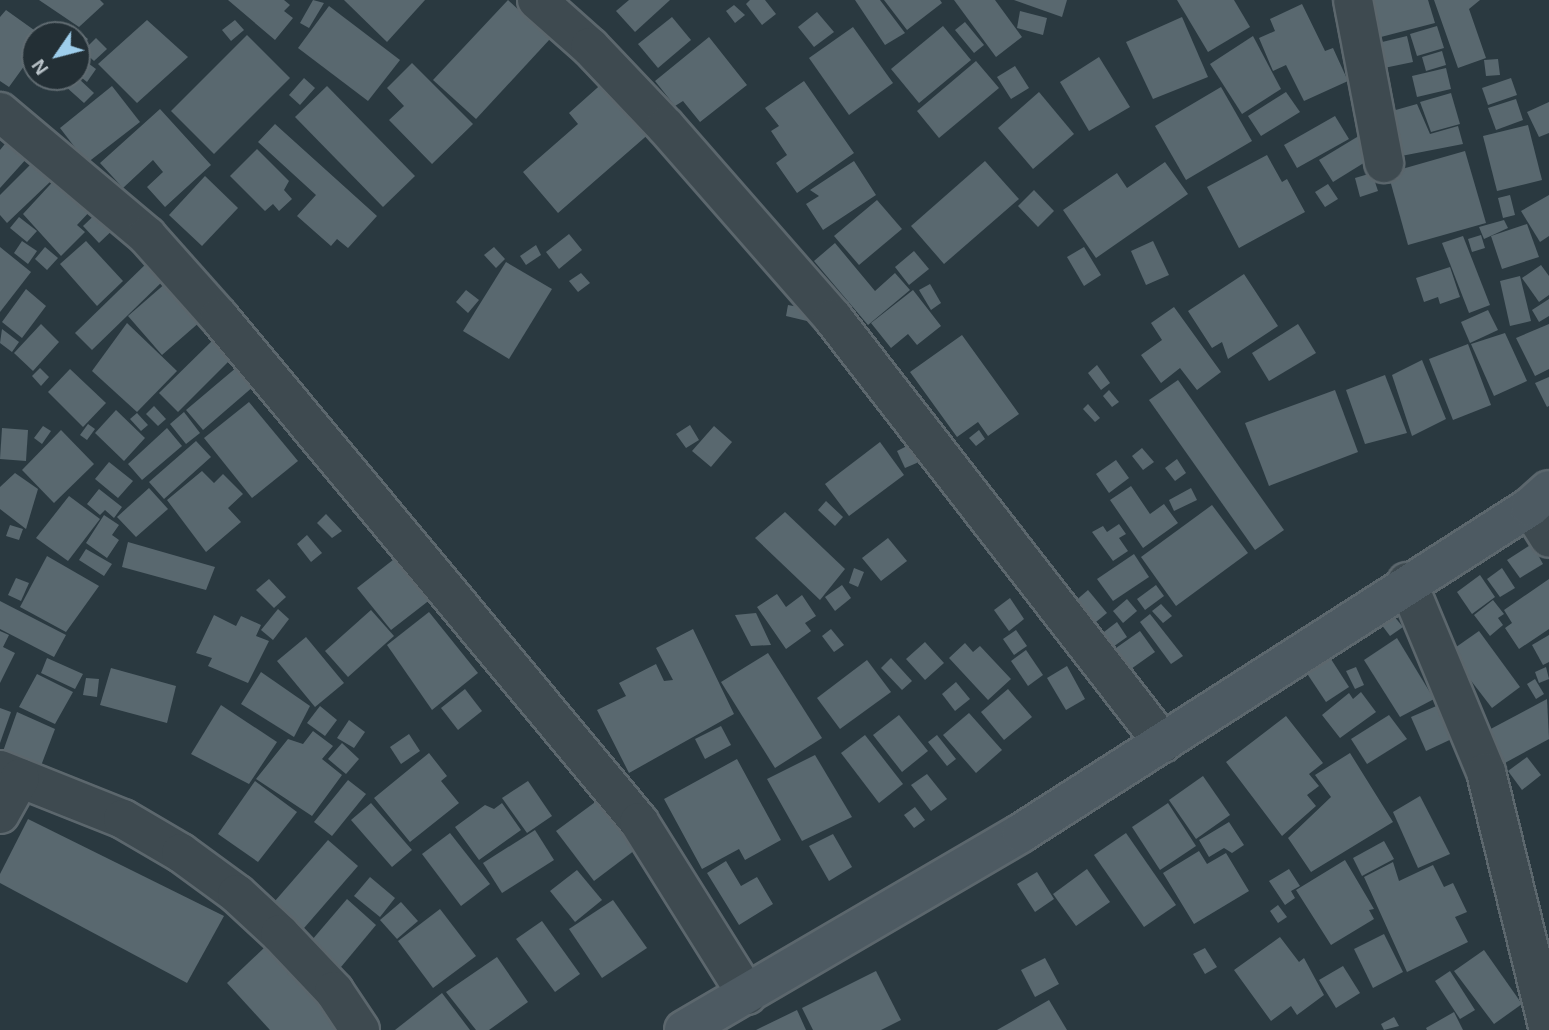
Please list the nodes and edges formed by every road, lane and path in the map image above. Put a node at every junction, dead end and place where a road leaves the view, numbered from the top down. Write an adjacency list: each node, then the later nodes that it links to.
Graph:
1 (537, 0): 7 (street)
2 (1353, 0): 4 (street)
3 (0, 112): 10 (street)
4 (1384, 163)
5 (1543, 511): 6 (street)
6 (1407, 582): 7 (street); 13 (street)
7 (1163, 743): 10 (street)
8 (10, 774): 9 (street); 11 (street)
9 (0, 814)
10 (747, 995): 12 (street)
11 (360, 1030)
12 (684, 1030)
13 (1549, 1030)

